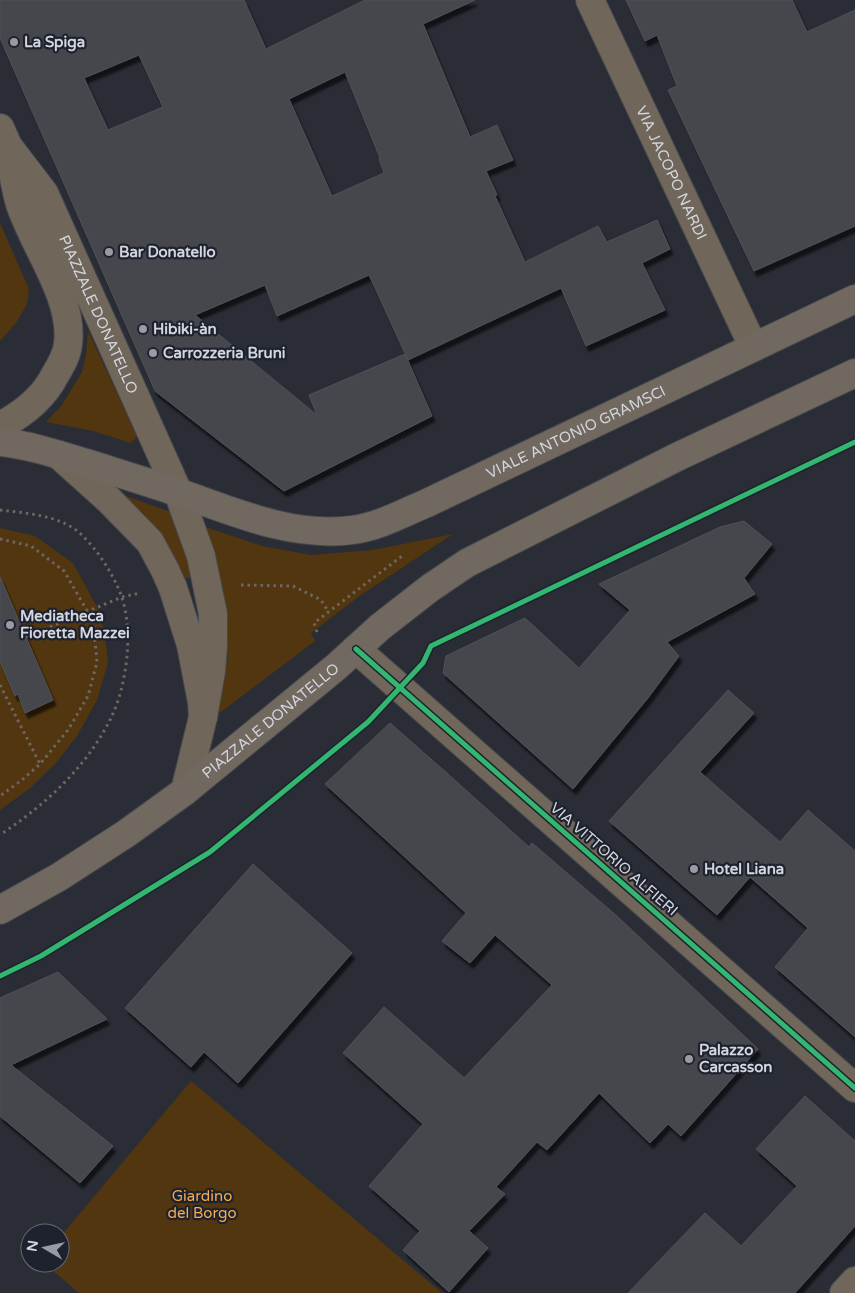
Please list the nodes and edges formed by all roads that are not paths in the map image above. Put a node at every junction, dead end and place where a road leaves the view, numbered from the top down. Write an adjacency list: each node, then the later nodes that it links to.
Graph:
1 (590, 0): 4 (street, VIA JACOPO NARDI)
2 (3, 141): 6 (street, PIAZZALE DONATELLO); 9 (street, PIAZZALE DONATELLO)
3 (855, 298): 4 (main road, VIALE ANTONIO GRAMSCI)
4 (753, 346): 9 (main road, VIALE ANTONIO GRAMSCI)
5 (855, 374): 10 (main road)
6 (0, 426)
7 (0, 442): 8 (main road)
8 (59, 455): 9 (main road); 11 (street, PIAZZALE DONATELLO)
9 (178, 492): 11 (street, PIAZZALE DONATELLO)
10 (356, 649): 12 (main road, PIAZZALE DONATELLO); 14 (street, VIA VITTORIO ALFIERI)
11 (203, 717): 12 (street, PIAZZALE DONATELLO)
12 (185, 791): 13 (main road, PIAZZALE DONATELLO)
13 (0, 910)
14 (855, 1088)
15 (855, 1281): 16 (street)
16 (844, 1293)

